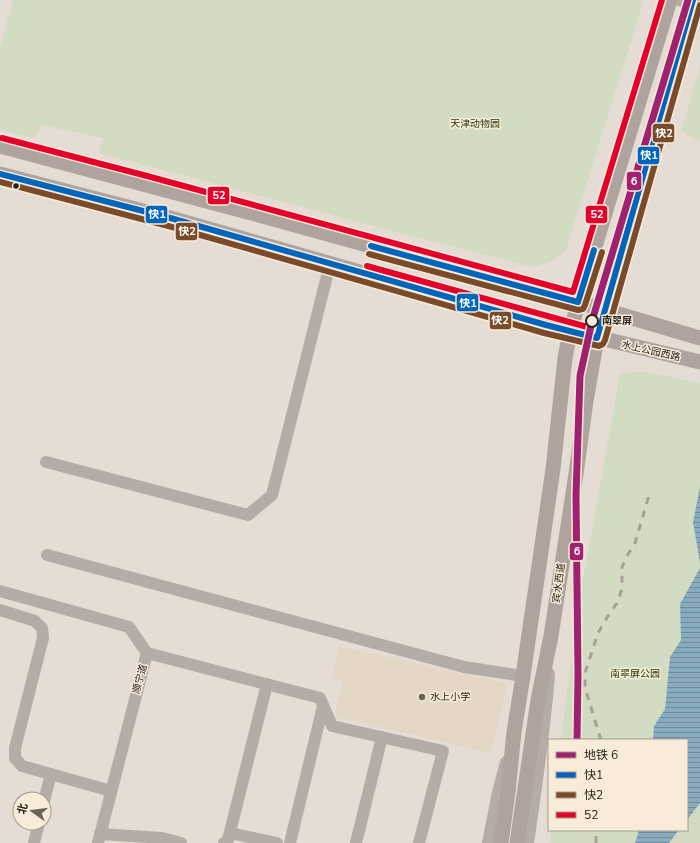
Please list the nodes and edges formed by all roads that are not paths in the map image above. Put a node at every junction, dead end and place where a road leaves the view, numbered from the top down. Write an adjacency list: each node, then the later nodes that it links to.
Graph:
1 (670, 0): 6 (main road)
2 (691, 2): 7 (main road, 宾水西道)
3 (0, 146): 6 (main road)
4 (0, 174): 5 (main road, 水上公园西路)
5 (330, 264): 8 (main road, 水上公园西路); 12 (street)
6 (578, 302): 7 (main road); 8 (main road)
7 (604, 310): 9 (main road, 宾水西道); 10 (main road)
8 (570, 332): 9 (main road, 水上公园西路); 18 (main road)
9 (597, 338): 11 (main road, 水上公园西路); 16 (main road, 宾水西道)
10 (700, 338)
11 (700, 362)
12 (46, 462)
13 (47, 555): 18 (street)
14 (0, 591): 17 (street, 顺宁道)
15 (0, 610): 23 (street)
16 (551, 636): 37 (main road, 宾水西道); 38 (street)
17 (147, 653): 19 (street); 25 (street, 顺宁道)
18 (523, 676): 21 (main road)
19 (267, 684): 20 (street); 28 (street)
20 (323, 706): 22 (street); 33 (street)
21 (514, 732): 35 (street); 36 (main road)
22 (382, 737): 29 (street); 34 (street)
23 (51, 774): 24 (street); 25 (street)
24 (47, 791)
25 (111, 791): 27 (street, 顺宁道)
26 (37, 831): 30 (street)
27 (99, 838): 31 (street)
28 (227, 838): 32 (street)
29 (358, 842)
30 (34, 843)
31 (181, 843)
32 (277, 843)
33 (290, 843)
34 (419, 843)
35 (488, 843)
36 (501, 843)
37 (518, 843)
38 (528, 843)

